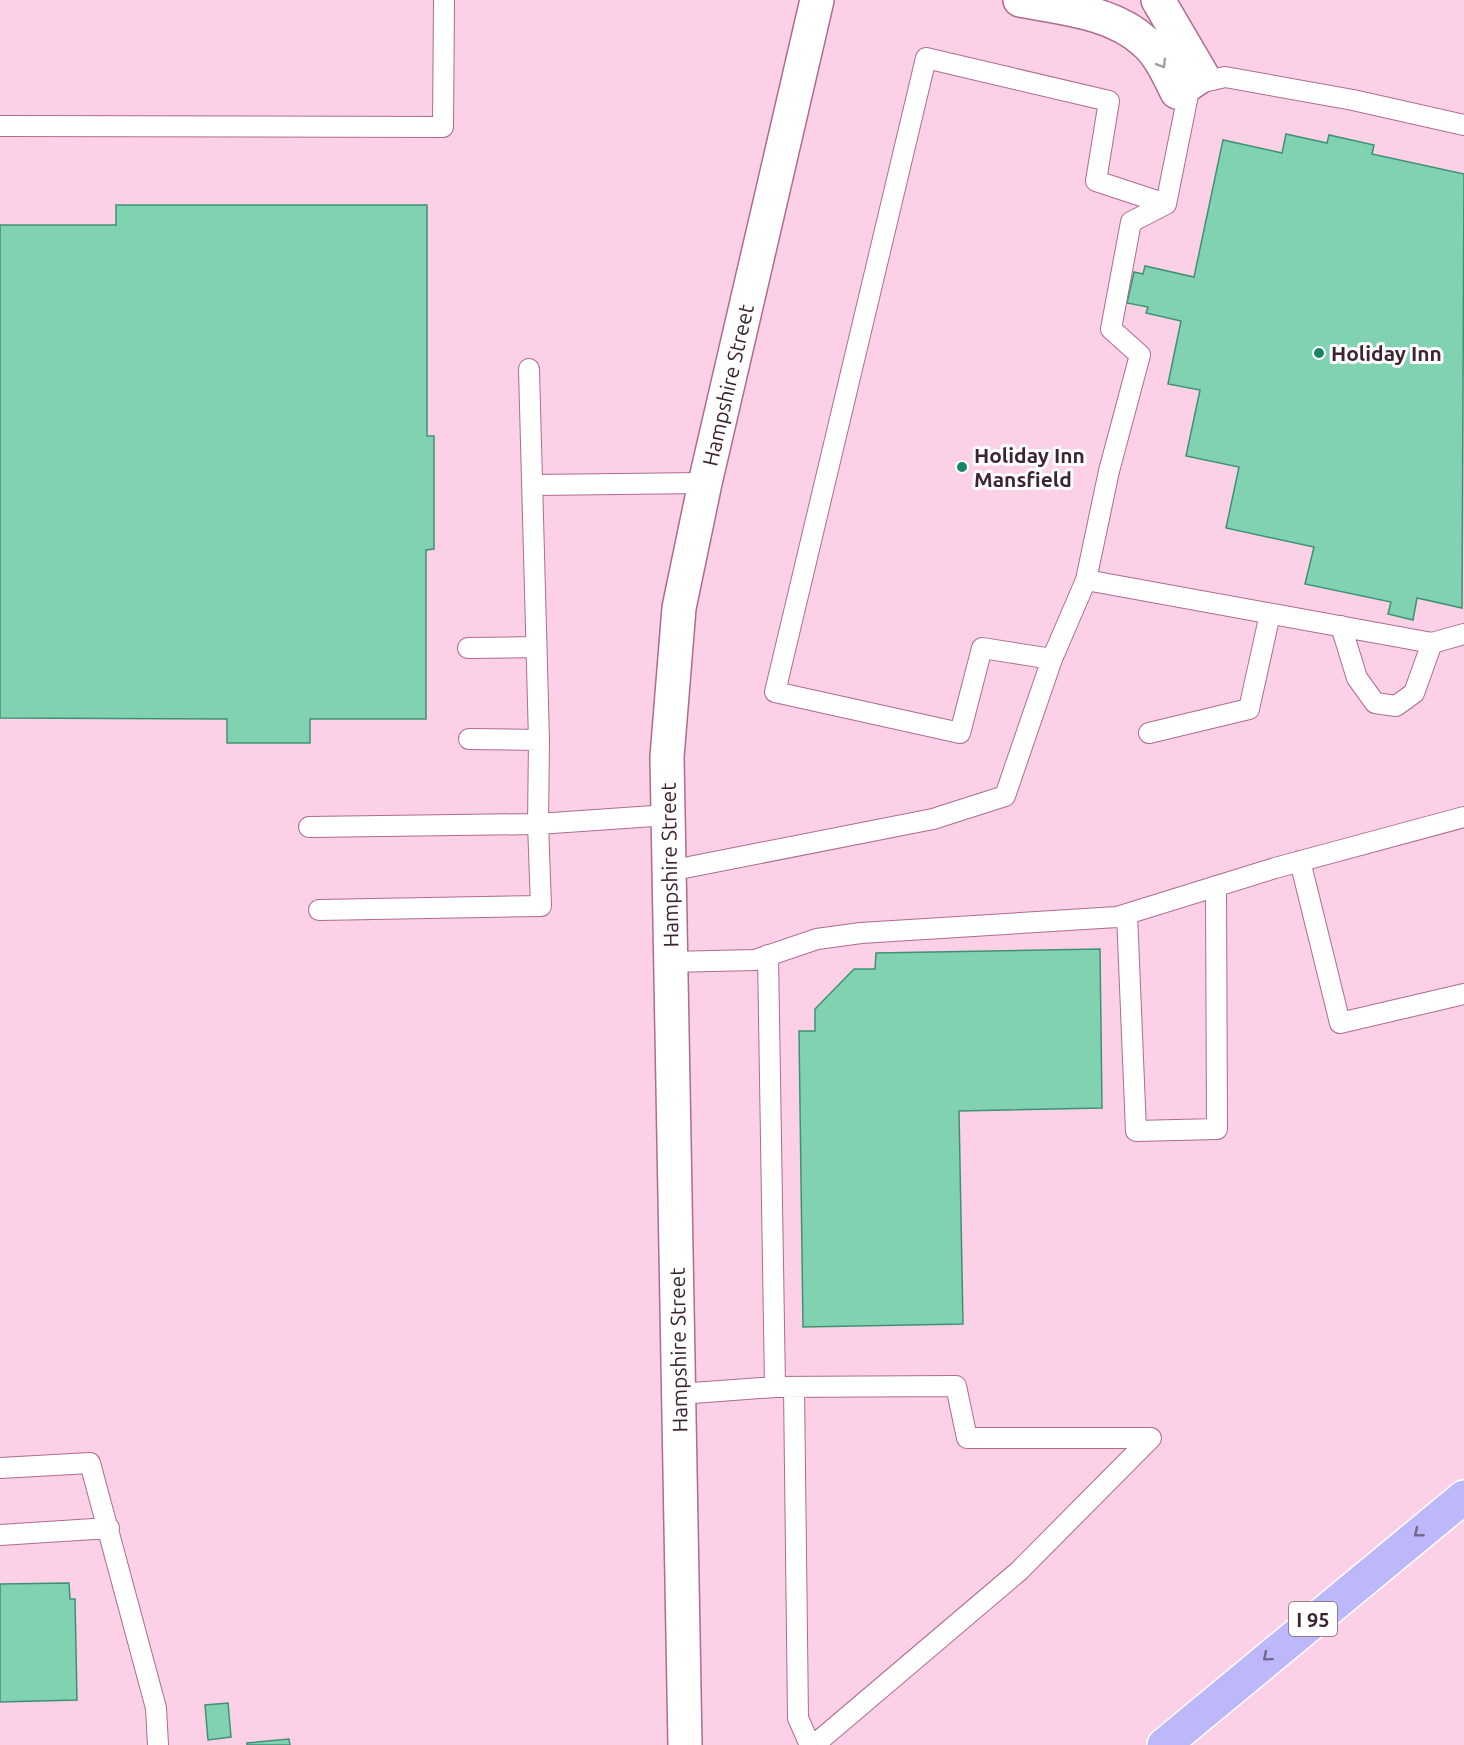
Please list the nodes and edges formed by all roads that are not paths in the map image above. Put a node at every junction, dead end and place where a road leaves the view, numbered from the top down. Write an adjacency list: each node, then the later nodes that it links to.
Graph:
1 (444, 0): 9 (lane)
2 (817, 0): 12 (street, Hampshire Street)
3 (1020, 0): 6 (street)
4 (1146, 0): 6 (street)
5 (1158, 0): 7 (street)
6 (1121, 24): 7 (street, one-way to 7)
7 (1190, 85): 8 (lane); 10 (lane)
8 (1464, 125)
9 (0, 126)
10 (1166, 204): 14 (lane); 21 (lane)
11 (529, 369): 13 (lane)
12 (705, 483): 13 (lane); 25 (street, Hampshire Street)
13 (533, 485): 19 (lane)
14 (1086, 580): 15 (lane); 21 (lane)
15 (1270, 614): 16 (lane); 22 (lane)
16 (1341, 626): 18 (lane); 18 (lane)
17 (1464, 634): 18 (lane)
18 (1432, 643)
19 (536, 647): 20 (lane); 24 (lane)
20 (468, 648)
21 (1052, 659): 30 (lane)
22 (1149, 733)
23 (469, 739): 24 (lane)
24 (539, 740): 27 (lane)
25 (668, 815): 27 (lane); 30 (street, Hampshire Street)
26 (1464, 817): 29 (lane)
27 (538, 824): 28 (lane); 32 (lane)
28 (309, 827)
29 (1300, 861): 31 (lane); 36 (lane)
30 (669, 871): 35 (street, Hampshire Street)
31 (1216, 886): 33 (lane); 33 (lane)
32 (319, 910)
33 (1127, 914): 34 (lane)
34 (768, 956): 35 (lane); 37 (lane)
35 (671, 962): 38 (street, Hampshire Street)
36 (1464, 994)
37 (785, 1387): 38 (lane); 45 (lane); 45 (lane)
38 (679, 1394): 44 (street, Hampshire Street)
39 (0, 1468): 41 (lane)
40 (1464, 1497): 46 (highway, I 95, one-way to 46)
41 (109, 1528): 42 (lane); 43 (lane)
42 (0, 1535)
43 (158, 1745)
44 (685, 1745)
45 (812, 1745)
46 (1164, 1745)

